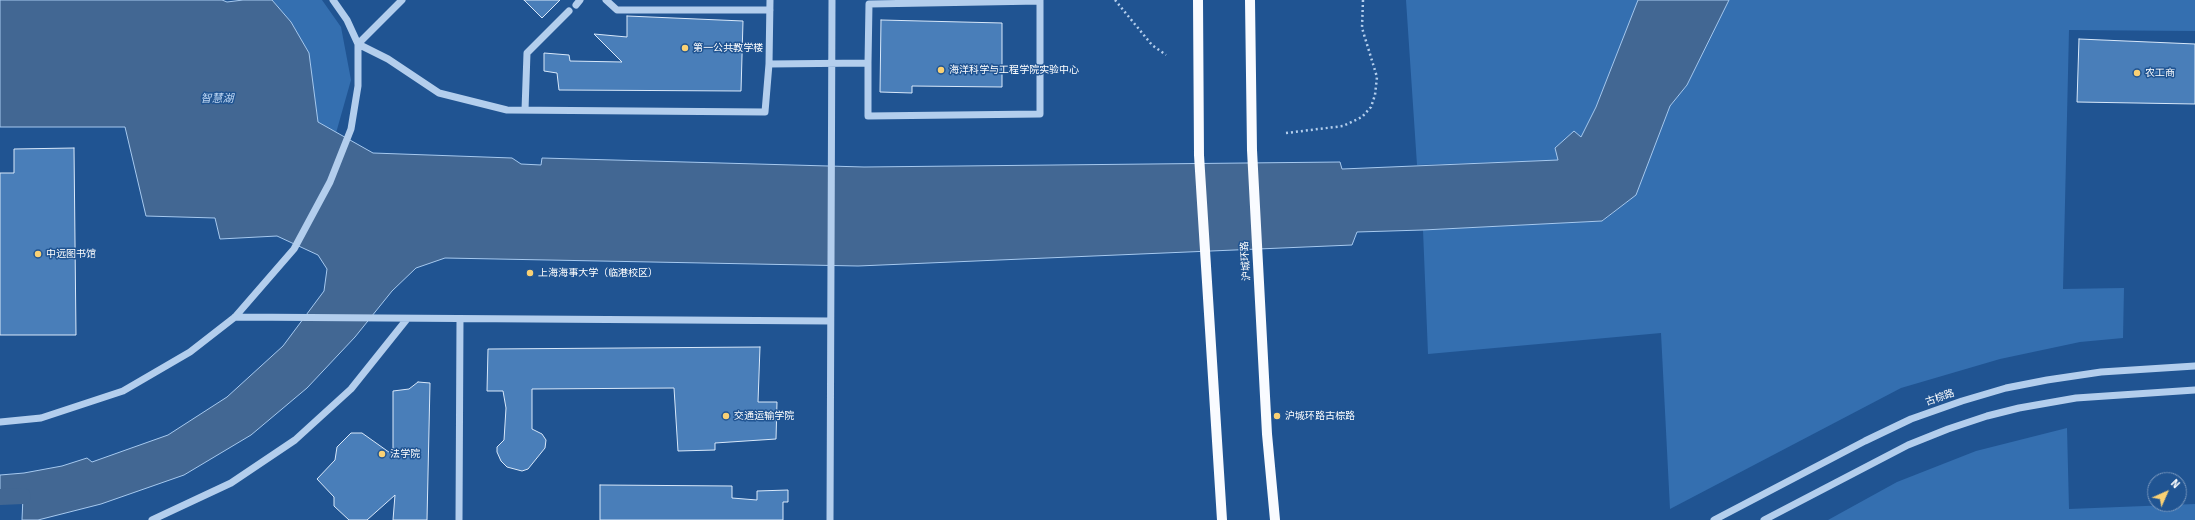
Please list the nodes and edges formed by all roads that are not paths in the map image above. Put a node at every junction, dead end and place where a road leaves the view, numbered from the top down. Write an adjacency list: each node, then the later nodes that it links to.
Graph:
1 (332, 0): 11 (street)
2 (402, 0): 11 (street)
3 (606, 0): 9 (street)
4 (770, 0): 9 (street)
5 (832, 0): 12 (street)
6 (1040, 0): 13 (street); 13 (street)
7 (1198, 0): 26 (main road)
8 (1250, 0): 27 (main road, 沪城环路)
9 (770, 10): 14 (street)
10 (569, 11): 15 (street)
11 (358, 44): 15 (street); 16 (street)
12 (832, 62): 13 (street); 14 (street); 19 (street)
13 (868, 63)
14 (769, 64): 15 (street)
15 (525, 110)
16 (235, 317): 17 (street); 22 (street)
17 (407, 319): 18 (street); 23 (street)
18 (460, 319): 19 (street); 24 (street)
19 (830, 321): 25 (street)
20 (2195, 366): 28 (street, 古棕路)
21 (2195, 390): 29 (street)
22 (0, 422)
23 (152, 520)
24 (459, 520)
25 (830, 520)
26 (1222, 520)
27 (1275, 520)
28 (1714, 520)
29 (1764, 520)

